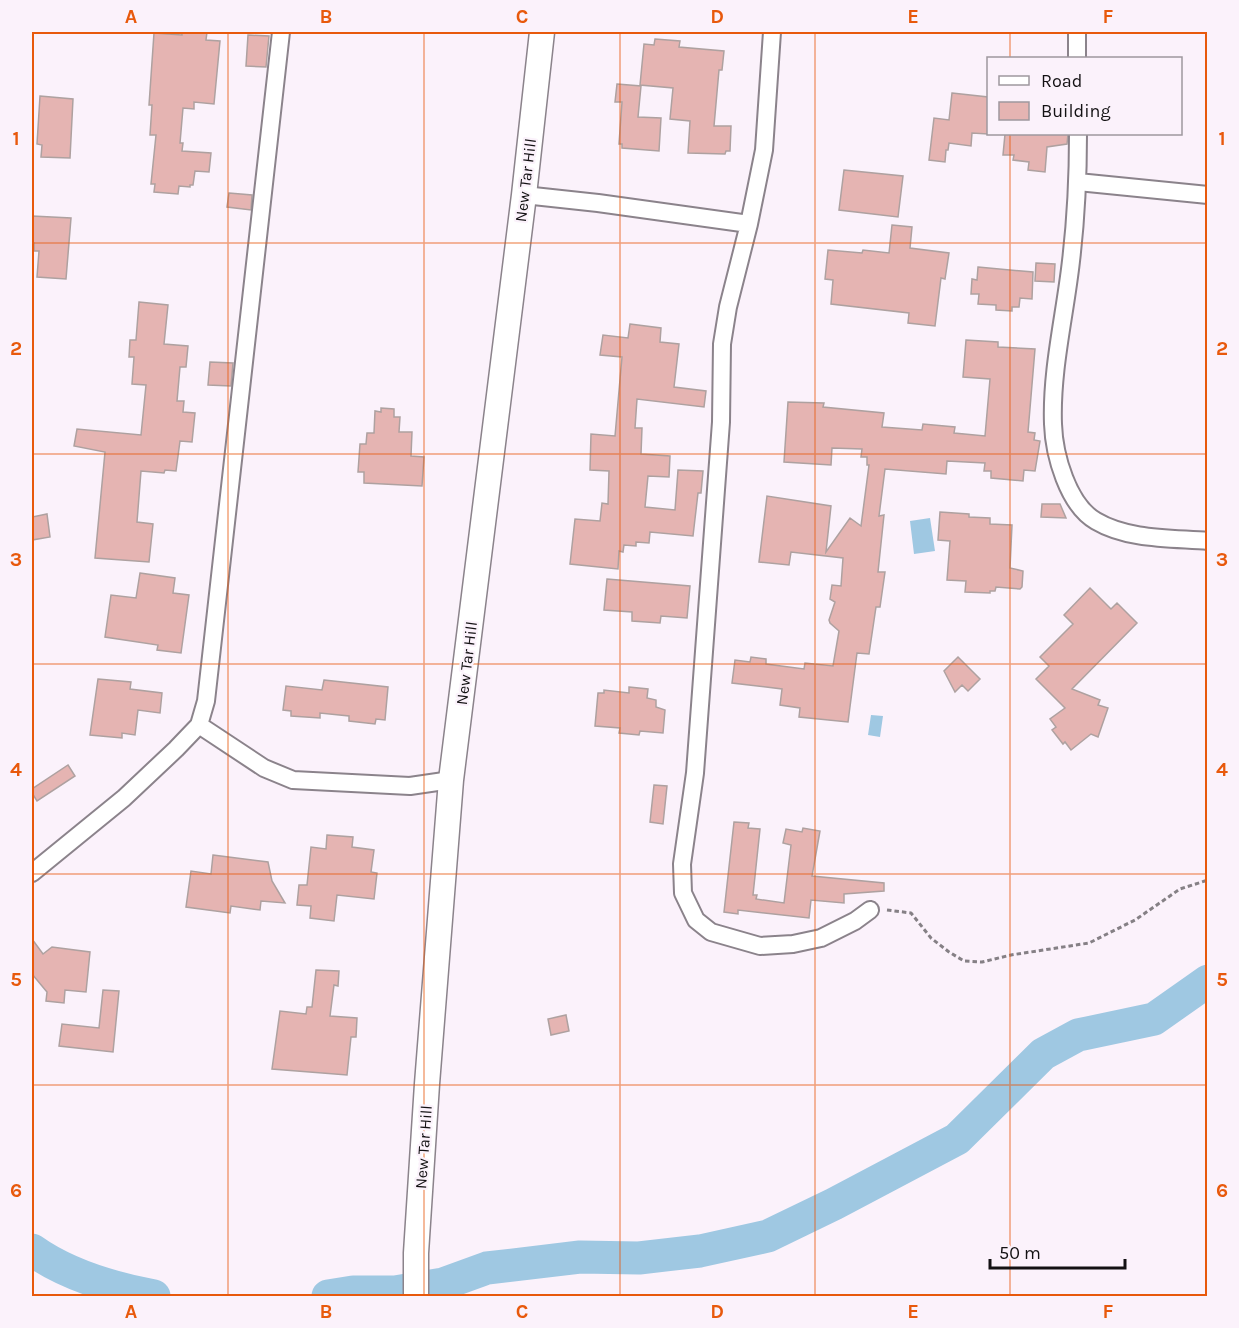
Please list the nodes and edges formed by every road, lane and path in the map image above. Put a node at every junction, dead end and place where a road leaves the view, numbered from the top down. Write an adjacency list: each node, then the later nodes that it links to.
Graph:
1 (282, 32): 12 (street)
2 (542, 32): 8 (street, New Tar Hill)
3 (772, 32): 10 (street)
4 (1077, 32): 5 (street)
5 (1077, 57)
6 (1077, 135): 7 (street)
7 (1078, 182): 9 (street); 11 (street)
8 (524, 195): 10 (street); 13 (street, New Tar Hill)
9 (1208, 195)
10 (749, 224): 16 (street)
11 (1208, 541)
12 (199, 724): 13 (street); 14 (street)
13 (451, 780): 17 (street, New Tar Hill)
14 (32, 873)
15 (1208, 880): 16 (path)
16 (870, 910)
17 (416, 1296)

